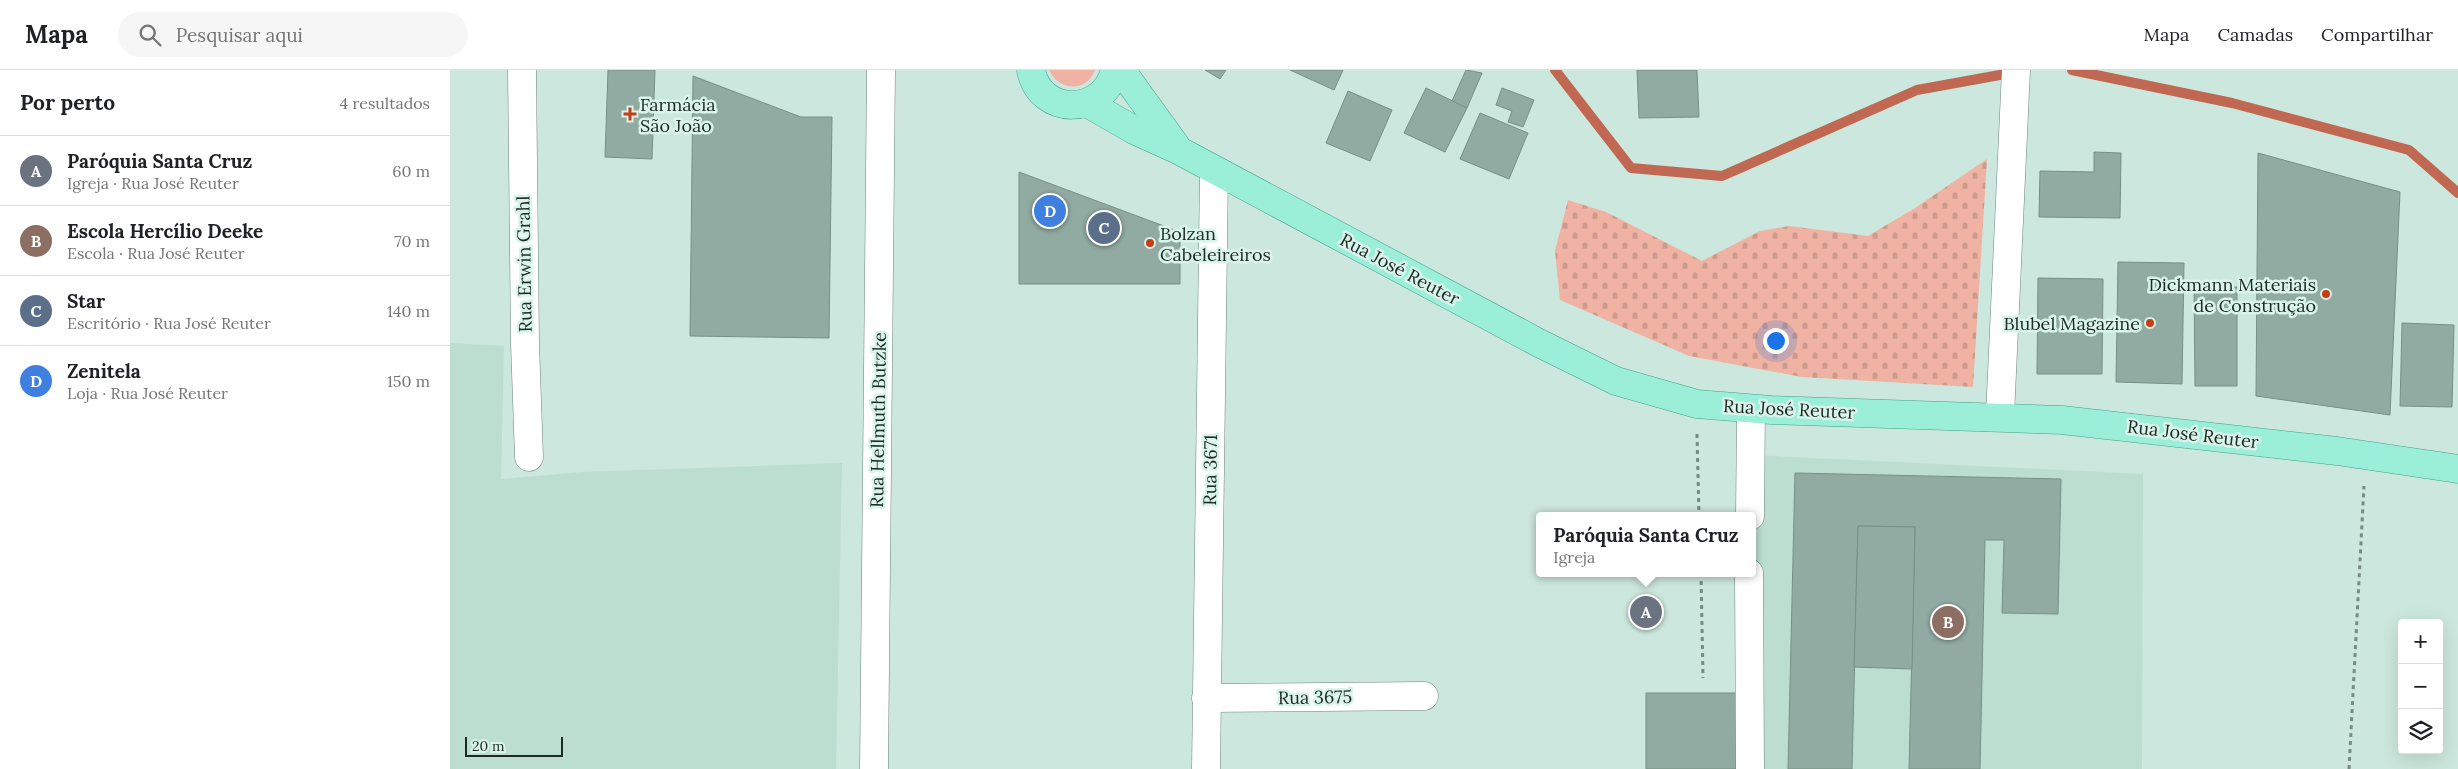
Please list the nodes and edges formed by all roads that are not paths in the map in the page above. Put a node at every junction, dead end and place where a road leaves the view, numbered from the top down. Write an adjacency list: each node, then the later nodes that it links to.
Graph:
1 (522, 70): 12 (street, Rua Erwin Grahl)
2 (881, 70): 18 (street, Rua Hellmuth Butzke)
3 (1115, 70): 7 (main road)
4 (1121, 70): 8 (main road, Rua José Reuter)
5 (1026, 73): 7 (main road)
6 (2015, 77): 11 (street)
7 (1087, 103): 8 (main road, Rua José Reuter)
8 (1178, 150): 9 (main road, Rua José Reuter)
9 (1214, 170): 10 (main road, Rua José Reuter); 17 (street, Rua 3671)
10 (1751, 409): 11 (main road, Rua José Reuter); 14 (street)
11 (2000, 416): 13 (main road, Rua José Reuter)
12 (530, 457)
13 (2458, 469)
14 (1750, 512)
15 (1749, 577): 20 (street)
16 (1424, 696): 17 (street, Rua 3675)
17 (1206, 698): 19 (street, Rua 3671)
18 (874, 769)
19 (1206, 769)
20 (1750, 769)

